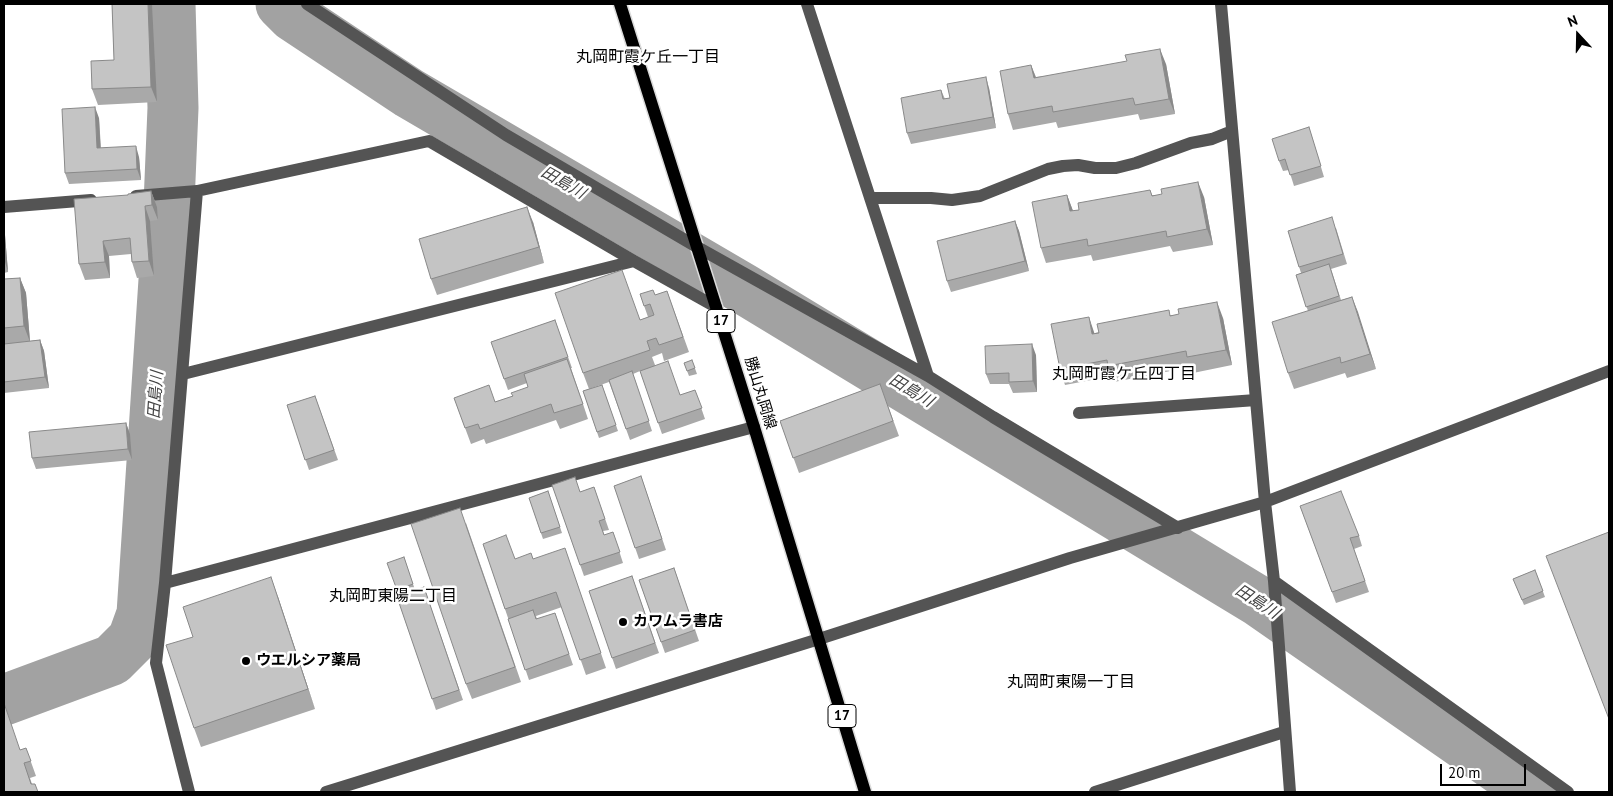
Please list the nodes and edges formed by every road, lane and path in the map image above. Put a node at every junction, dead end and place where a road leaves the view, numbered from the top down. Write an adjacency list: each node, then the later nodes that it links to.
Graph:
1 (307, 4): 11 (street)
2 (620, 4): 11 (main road, 勝山丸岡線 / 17)
3 (807, 4): 8 (street)
4 (1222, 4): 5 (street)
5 (1232, 131): 8 (street); 17 (street)
6 (197, 191): 7 (street); 12 (street); 15 (street)
7 (120, 197)
8 (870, 198): 16 (street)
9 (100, 199): 10 (street)
10 (4, 207)
11 (697, 247): 13 (main road, 勝山丸岡線 / 17); 16 (street)
12 (634, 261): 13 (street); 15 (street)
13 (716, 307): 19 (main road, 勝山丸岡線 / 17)
14 (1609, 371): 20 (street)
15 (182, 374): 23 (street)
16 (928, 376): 21 (street)
17 (1256, 400): 18 (street); 20 (street)
18 (1079, 413)
19 (754, 427): 23 (street); 24 (main road, 勝山丸岡線 / 17)
20 (1265, 502): 21 (street); 22 (street)
21 (1178, 528): 24 (street)
22 (1274, 582): 25 (street); 32 (street)
23 (166, 583): 27 (street)
24 (819, 639): 26 (street); 29 (main road, 勝山丸岡線 / 17)
25 (1284, 732): 30 (street); 31 (street)
26 (362, 787): 28 (street)
27 (189, 792)
28 (326, 792)
29 (865, 792)
30 (1095, 792)
31 (1290, 792)
32 (1568, 792)

